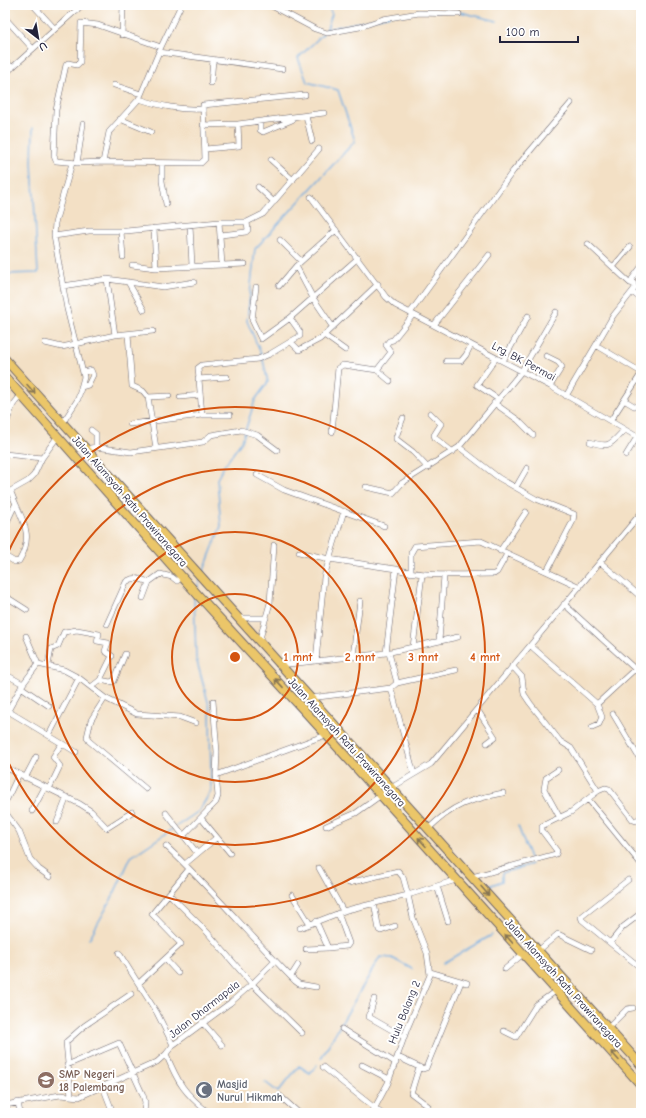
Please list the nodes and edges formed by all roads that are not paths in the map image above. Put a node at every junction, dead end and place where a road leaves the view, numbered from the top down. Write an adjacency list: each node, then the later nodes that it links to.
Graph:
1 (33, 5): 10 (street)
2 (73, 5): 7 (street)
3 (82, 5): 7 (street)
4 (123, 5): 11 (street)
5 (181, 5): 13 (street)
6 (270, 5): 8 (street)
7 (77, 10): 10 (street)
8 (459, 14)
9 (5, 18): 12 (street)
10 (55, 29): 12 (street)
11 (122, 35): 13 (street); 39 (street)
12 (33, 50): 16 (street)
13 (160, 50): 15 (street); 22 (street)
14 (5, 60): 16 (street)
15 (213, 60): 17 (street); 19 (street)
16 (12, 68): 18 (street)
17 (282, 69)
18 (5, 74)
19 (212, 83)
20 (114, 86): 22 (street)
21 (305, 95): 24 (street)
22 (140, 97): 24 (street); 28 (street)
23 (571, 103): 82 (street)
24 (202, 109): 32 (street)
25 (324, 113): 26 (street)
26 (306, 116): 27 (street); 34 (street)
27 (299, 117): 29 (street); 29 (street)
28 (120, 119): 33 (street); 38 (street)
29 (260, 122): 31 (street)
30 (83, 124): 39 (street)
31 (238, 124): 32 (street); 35 (street)
32 (203, 126): 35 (street)
33 (151, 132)
34 (312, 140)
35 (205, 149): 40 (street)
36 (319, 149): 41 (street)
37 (271, 160): 41 (street)
38 (103, 162): 39 (street); 40 (street)
39 (75, 163): 53 (street)
40 (162, 163): 45 (street)
41 (293, 180): 44 (street)
42 (258, 187): 44 (street)
43 (311, 197): 50 (street)
44 (274, 202): 47 (street)
45 (166, 204)
46 (219, 222): 47 (street); 48 (street); 52 (street)
47 (247, 222): 52 (street)
48 (190, 225): 49 (street); 64 (street)
49 (154, 228): 51 (street); 67 (street)
50 (336, 230): 59 (street); 60 (street)
51 (121, 231): 53 (street); 58 (street)
52 (221, 235): 63 (street)
53 (54, 236): 74 (street)
54 (280, 240): 60 (street)
55 (588, 244): 68 (street)
56 (630, 247): 68 (street)
57 (489, 254): 85 (street)
58 (123, 257)
59 (358, 258): 72 (street); 78 (street)
60 (301, 261): 65 (street)
61 (245, 264): 63 (street)
62 (132, 265): 67 (street)
63 (222, 265): 64 (street)
64 (192, 266): 67 (street)
65 (296, 266): 75 (street); 78 (street)
66 (641, 267): 73 (street)
67 (156, 268)
68 (613, 268): 73 (street)
69 (107, 279): 70 (street); 74 (street); 90 (street)
70 (128, 282): 71 (street); 80 (street)
71 (194, 282)
72 (378, 284): 82 (street, Lrg. BK Permai); 86 (street)
73 (634, 284): 77 (street)
74 (63, 286): 93 (street)
75 (279, 286)
76 (256, 287): 84 (street)
77 (632, 292): 79 (street); 95 (street)
78 (314, 298): 84 (street); 86 (street)
79 (641, 299)
80 (144, 310)
81 (556, 312): 104 (street)
82 (411, 314): 85 (street, Lrg. BK Permai); 102 (street)
83 (528, 316): 101 (street)
84 (290, 318): 91 (street)
85 (434, 325): 94 (street, Lrg. BK Permai)
86 (332, 326): 89 (street)
87 (153, 331): 88 (street)
88 (128, 334): 90 (street); 116 (street)
89 (324, 334): 91 (street); 96 (street)
90 (115, 335): 93 (street)
91 (291, 342): 108 (street)
92 (46, 343): 93 (street)
93 (76, 344): 103 (street)
94 (471, 344): 98 (street, Lrg. BK Permai); 100 (street)
95 (596, 345): 105 (street); 115 (street)
96 (345, 350)
97 (546, 356): 110 (street)
98 (496, 358): 101 (street, Lrg. BK Permai); 118 (street)
99 (5, 360): 128 (highway, Jalan Alamsyah Ratu Prawiranegara, one-way to 128)
100 (446, 361)
101 (502, 361): 104 (street, Lrg. BK Permai)
102 (377, 370): 109 (street); 133 (street)
103 (84, 372): 111 (street); 111 (street)
104 (521, 372): 110 (street, Lrg. BK Permai); 118 (street)
105 (641, 373): 119 (street)
106 (5, 377): 112 (highway, Jalan Alamsyah Ratu Prawiranegara)
107 (228, 377): 108 (street)
108 (198, 379): 113 (street)
109 (390, 381)
110 (550, 386): 115 (street, Lrg. BK Permai)
111 (81, 387): 128 (street)
112 (21, 395): 130 (street); 135 (highway, Jalan Alamsyah Ratu Prawiranegara)
113 (200, 395): 117 (street); 123 (street)
114 (169, 396): 116 (street)
115 (566, 396): 126 (street, Lrg. BK Permai)
116 (148, 397): 127 (street)
117 (180, 397)
118 (498, 399): 120 (street)
119 (624, 400): 121 (street); 126 (street)
120 (494, 403): 134 (street); 139 (street)
121 (634, 406)
122 (430, 413): 143 (street)
123 (202, 415): 124 (street); 127 (street)
124 (230, 415)
125 (403, 418): 147 (street)
126 (611, 420): 132 (street, Lrg. BK Permai)
127 (152, 422): 129 (street); 140 (street)
128 (62, 424): 141 (highway, Jalan Alamsyah Ratu Prawiranegara)
129 (130, 424)
130 (5, 426)
131 (91, 430): 138 (street)
132 (624, 430): 136 (street, Lrg. BK Permai); 137 (street)
133 (332, 432)
134 (533, 435)
135 (58, 436): 146 (street); 172 (highway, Jalan Alamsyah Ratu Prawiranegara)
136 (639, 438): 145 (street)
137 (590, 442)
138 (96, 447): 140 (street); 141 (street)
139 (459, 447): 143 (street); 151 (street)
140 (156, 448): 142 (street)
141 (85, 449): 181 (highway, Jalan Alamsyah Ratu Prawiranegara)
142 (277, 450)
143 (453, 452): 147 (street)
144 (5, 454): 146 (street)
145 (626, 455)
146 (42, 458): 152 (street)
147 (428, 468): 150 (street)
148 (527, 468): 151 (street)
149 (257, 475): 155 (street)
150 (366, 487)
151 (516, 487): 168 (street)
152 (11, 492): 153 (street); 154 (street)
153 (5, 494)
154 (15, 505): 158 (street); 164 (street)
155 (344, 511): 159 (street); 165 (street)
156 (526, 512): 161 (street)
157 (641, 513): 166 (street)
158 (5, 526)
159 (384, 526)
160 (274, 545): 182 (street)
161 (500, 551): 163 (street); 169 (street)
162 (299, 552): 165 (street)
163 (507, 554): 168 (street); 171 (street)
164 (5, 556)
165 (329, 560): 167 (street); 193 (street)
166 (600, 562): 174 (street); 176 (street)
167 (396, 569): 169 (street); 190 (street)
168 (547, 571): 174 (street)
169 (411, 573): 170 (street)
170 (422, 574): 171 (street); 189 (street)
171 (444, 576): 186 (street)
172 (185, 580): 173 (street); 220 (highway, Jalan Alamsyah Ratu Prawiranegara, one-way to 172)
173 (149, 582): 177 (street); 183 (street)
174 (580, 587): 179 (street)
175 (5, 596): 180 (street)
176 (641, 597)
177 (143, 598)
178 (360, 601): 192 (street)
179 (564, 604): 188 (street); 198 (street)
180 (27, 610)
181 (237, 618): 182 (street); 187 (highway, Jalan Alamsyah Ratu Prawiranegara)
182 (266, 618): 187 (street)
183 (106, 624)
184 (26, 636): 194 (street)
185 (458, 637): 186 (street)
186 (439, 641): 189 (street)
187 (259, 643): 196 (highway, Jalan Alamsyah Ratu Prawiranegara)
188 (531, 646): 197 (street); 211 (street)
189 (413, 647): 190 (street)
190 (387, 653): 192 (street); 204 (street)
191 (125, 654): 203 (street)
192 (353, 656): 193 (street)
193 (316, 661): 196 (street)
194 (38, 664): 195 (street); 205 (street)
195 (48, 665): 202 (street); 203 (street)
196 (280, 666): 209 (highway, Jalan Alamsyah Ratu Prawiranegara)
197 (512, 666): 213 (street); 235 (street)
198 (635, 669): 201 (street); 211 (street)
199 (456, 670): 204 (street)
200 (5, 674): 205 (street)
201 (641, 676)
202 (79, 678): 206 (street); 219 (street)
203 (100, 680): 206 (street)
204 (397, 683): 207 (street)
205 (21, 687): 212 (street); 214 (street)
206 (91, 687): 208 (street)
207 (391, 688): 209 (street); 229 (street)
208 (104, 698): 217 (street); 234 (street)
209 (310, 698): 233 (highway, Jalan Alamsyah Ratu Prawiranegara)
210 (213, 701): 230 (street)
211 (597, 704): 218 (street)
212 (49, 706)
213 (477, 709): 221 (street); 229 (street)
214 (8, 710): 216 (street); 219 (street)
215 (613, 714): 225 (street)
216 (5, 716)
217 (196, 723)
218 (592, 727)
219 (49, 735): 223 (street)
220 (326, 735): 230 (street); 237 (highway, Jalan Alamsyah Ratu Prawiranegara)
221 (487, 743)
222 (60, 746): 232 (street)
223 (76, 752)
224 (36, 758): 231 (street)
225 (641, 761)
226 (5, 767): 228 (street)
227 (558, 770): 247 (street)
228 (19, 774): 231 (street); 239 (street)
229 (414, 774): 233 (street)
230 (216, 775): 246 (street)
231 (26, 778): 232 (street)
232 (47, 788): 238 (street); 241 (street)
233 (391, 788): 237 (street); 250 (highway, Jalan Alamsyah Ratu Prawiranegara)
234 (146, 789)
235 (598, 791): 240 (street); 245 (street)
236 (503, 793): 250 (street)
237 (380, 796): 249 (street); 262 (highway, Jalan Alamsyah Ratu Prawiranegara, one-way to 237)
238 (67, 797): 243 (street); 248 (street)
239 (7, 799)
240 (588, 799): 247 (street); 257 (street)
241 (32, 811)
242 (5, 812): 260 (street)
243 (132, 812)
244 (166, 813): 251 (street)
245 (641, 817)
246 (201, 818): 251 (street); 252 (street)
247 (560, 818): 261 (street)
248 (57, 822)
249 (326, 826)
250 (428, 829): 261 (highway, Jalan Alamsyah Ratu Prawiranegara)
251 (183, 835): 254 (street)
252 (216, 838): 254 (street); 255 (street)
253 (166, 846): 256 (street)
254 (197, 853): 256 (street)
255 (230, 853)
256 (185, 864): 259 (street)
257 (641, 864)
258 (320, 868): 270 (street)
259 (189, 869): 266 (street); 285 (street)
260 (50, 877)
261 (472, 877): 281 (highway, Jalan Alamsyah Ratu Prawiranegara, one-way to 281)
262 (456, 880): 265 (street); 283 (highway, Jalan Alamsyah Ratu Prawiranegara, one-way to 262)
263 (628, 880): 277 (street)
264 (349, 883): 268 (street, Hulu Balang 2)
265 (437, 886): 268 (street); 273 (street)
266 (169, 894): 284 (street); 293 (street)
267 (292, 895): 274 (street)
268 (408, 895): 269 (street); 289 (street, Hulu Balang 2)
269 (374, 903): 270 (street); 275 (street)
270 (341, 912): 272 (street); 278 (street)
271 (640, 914): 277 (street)
272 (316, 921): 274 (street); 278 (street)
273 (448, 921)
274 (310, 924): 276 (street)
275 (395, 926)
276 (300, 928)
277 (610, 943): 287 (street)
278 (328, 948): 279 (street)
279 (306, 949)
280 (591, 950): 281 (street)
281 (538, 951): 300 (highway, Jalan Alamsyah Ratu Prawiranegara)
282 (119, 953): 292 (street)
283 (523, 954): 288 (street); 295 (highway, Jalan Alamsyah Ratu Prawiranegara)
284 (166, 960): 290 (street); 292 (street)
285 (275, 960): 291 (street); 293 (street, Jalan Dharmapala)
286 (298, 965): 291 (street)
287 (641, 968)
288 (505, 969)
289 (430, 971): 304 (street, Hulu Balang 2); 314 (street)
290 (178, 973)
291 (291, 976): 294 (street)
292 (139, 983): 305 (street)
293 (252, 984): 299 (street, Jalan Dharmapala); 303 (street)
294 (316, 988)
295 (556, 990): 302 (street); 317 (highway, Jalan Alamsyah Ratu Prawiranegara, one-way to 295)
296 (131, 994): 310 (street)
297 (374, 999): 304 (street)
298 (633, 1008): 300 (street)
299 (202, 1022): 305 (street, Jalan Dharmapala); 306 (street)
300 (608, 1028): 312 (highway, Jalan Alamsyah Ratu Prawiranegara)
301 (342, 1029): 309 (street)
302 (504, 1031)
303 (302, 1033)
304 (404, 1037): 308 (street, Hulu Balang 2)
305 (173, 1045): 307 (street, Jalan Dharmapala)
306 (222, 1045)
307 (166, 1054): 315 (street, Jalan Dharmapala); 328 (street)
308 (398, 1056): 309 (street, Hulu Balang 2); 314 (street)
309 (396, 1063): 316 (street, Hulu Balang 2)
310 (67, 1065): 315 (street); 319 (street)
311 (362, 1065): 316 (street)
312 (641, 1065)
313 (323, 1067): 324 (street)
314 (419, 1067): 323 (street)
315 (134, 1074): 318 (street, Jalan Dharmapala); 327 (street)
316 (390, 1079): 324 (street, Hulu Balang 2)
317 (641, 1085)
318 (103, 1087): 319 (street, Jalan Dharmapala); 326 (street)
319 (71, 1096): 321 (street, Jalan Dharmapala)
320 (280, 1096): 329 (street)
321 (18, 1102): 322 (street, Jalan Dharmapala); 325 (street)
322 (5, 1105)
323 (428, 1106)
324 (374, 1111): 330 (street)
325 (20, 1113)
326 (113, 1113)
327 (144, 1113)
328 (209, 1113)
329 (299, 1113)
330 (381, 1113)

